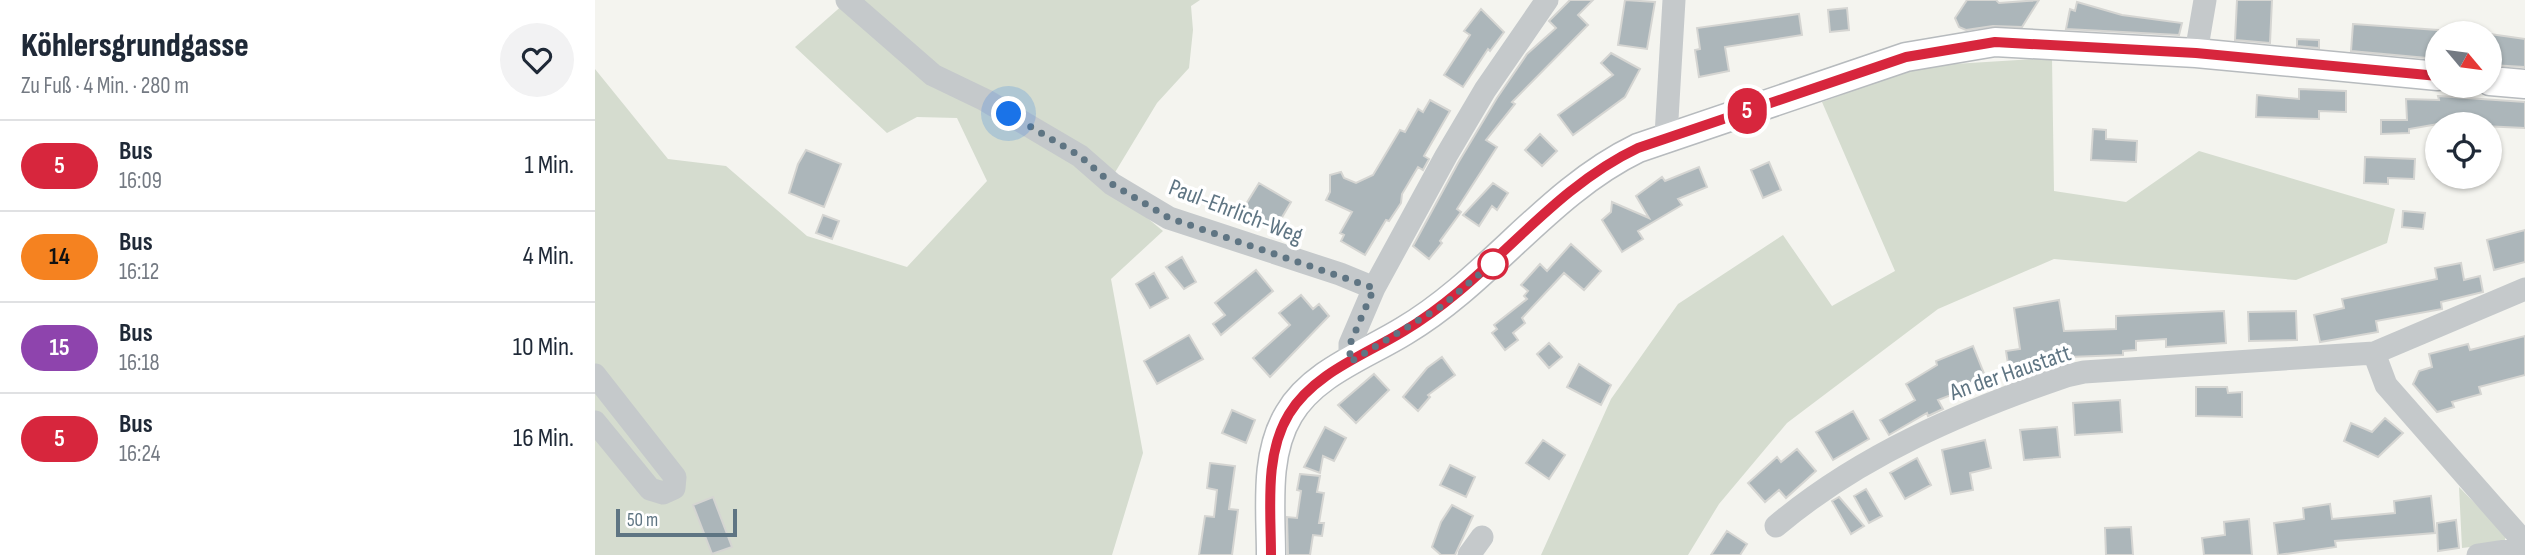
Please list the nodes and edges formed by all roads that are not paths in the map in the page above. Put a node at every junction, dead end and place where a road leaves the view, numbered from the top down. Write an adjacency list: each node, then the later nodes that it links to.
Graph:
1 (847, 0): 10 (street, Paul-Ehrlich-Weg)
2 (1547, 0): 10 (street)
3 (2205, 0): 5 (street)
4 (1679, 1): 9 (street)
5 (2196, 53): 6 (main road); 9 (main road)
6 (2425, 75)
7 (2503, 81): 8 (main road)
8 (2525, 84)
9 (1666, 136): 13 (main road)
10 (1374, 288): 13 (street)
11 (2525, 289): 12 (street, An der Haustatt)
12 (2374, 353): 16 (street, An der Haustatt); 17 (street)
13 (1350, 362): 18 (main road)
14 (595, 375): 15 (street)
15 (595, 422)
16 (1776, 526)
17 (2525, 546): 19 (street)
18 (1271, 555)
19 (2478, 555)

